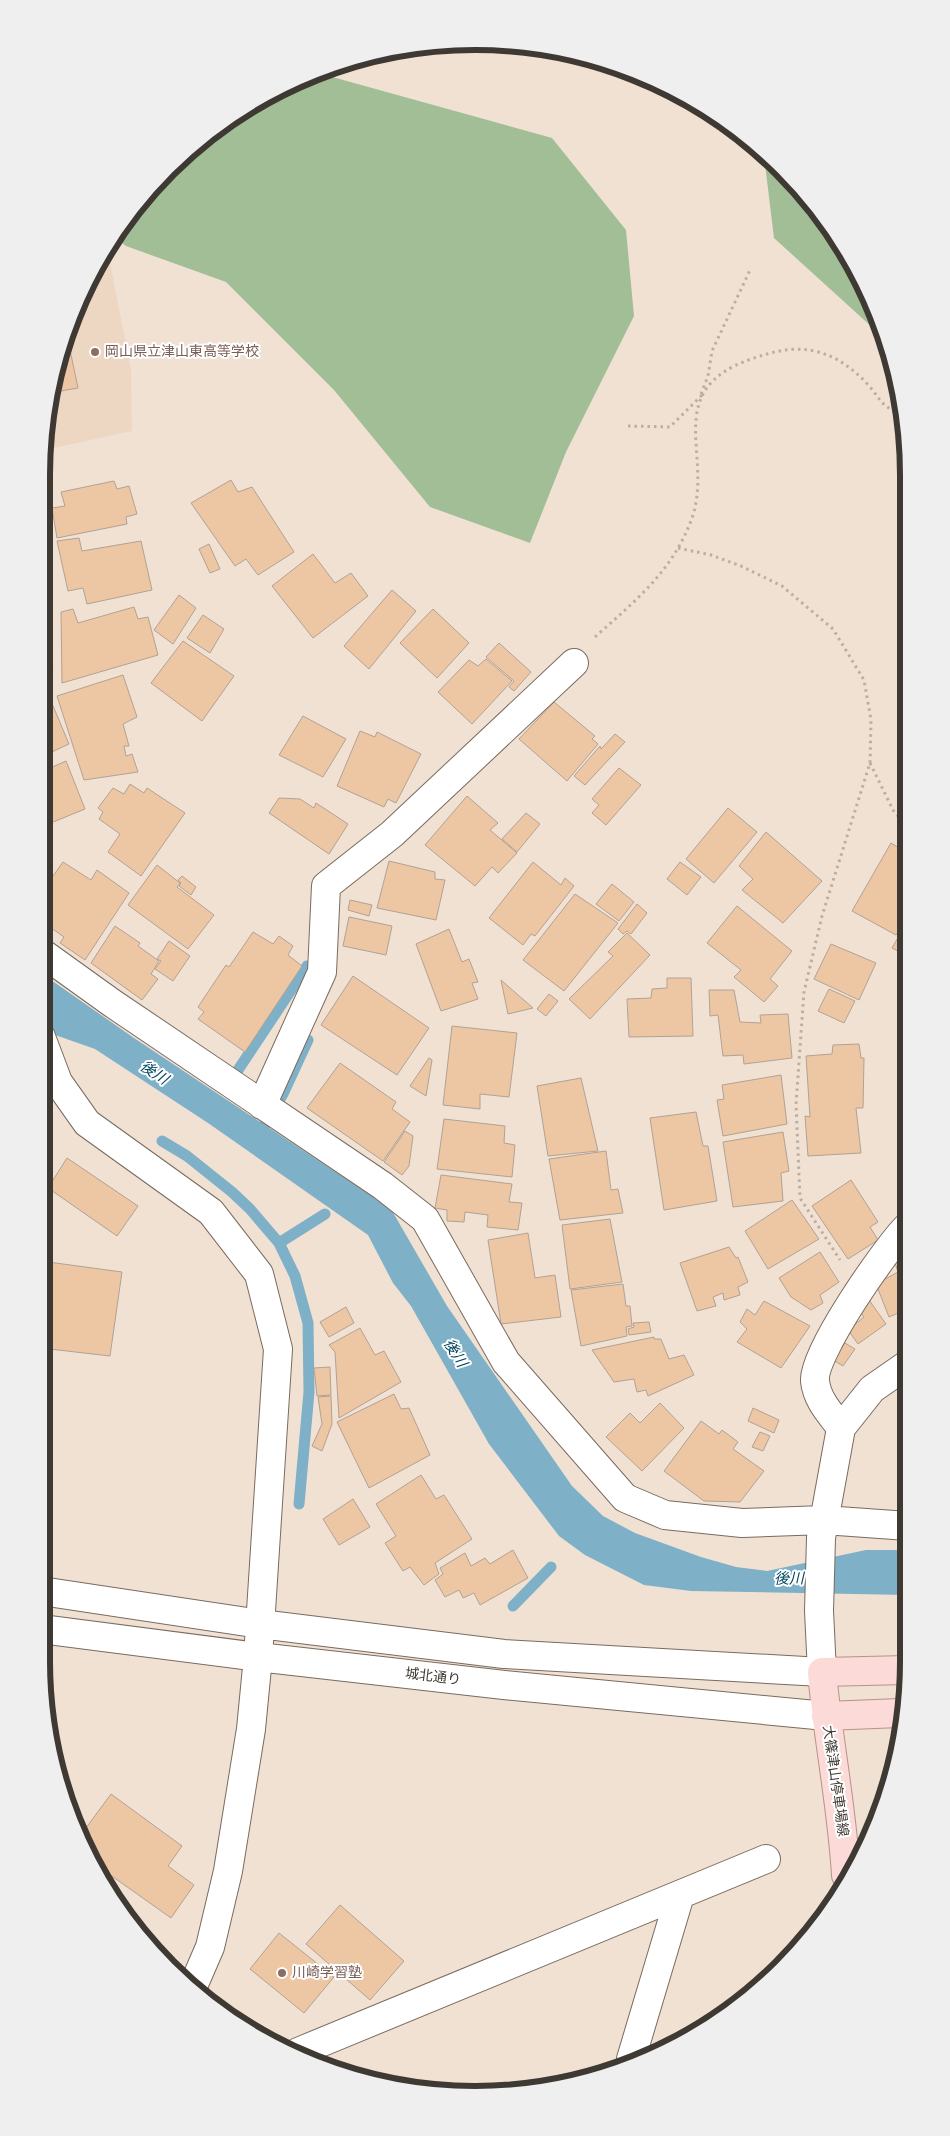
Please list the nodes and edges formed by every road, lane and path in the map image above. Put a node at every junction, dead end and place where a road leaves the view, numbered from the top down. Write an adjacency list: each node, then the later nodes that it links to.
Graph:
1 (751, 268): 2 (path)
2 (701, 396): 3 (path); 4 (path); 5 (path)
3 (895, 410)
4 (628, 426)
5 (678, 548): 6 (path); 7 (path)
6 (574, 663): 11 (street)
7 (870, 764): 8 (path); 13 (path)
8 (900, 818)
9 (50, 958): 11 (street)
10 (50, 1061): 19 (street)
11 (262, 1105): 17 (street)
12 (900, 1237): 13 (street)
13 (859, 1290): 15 (street)
14 (900, 1370): 15 (street)
15 (841, 1428): 17 (street)
16 (900, 1526): 17 (street)
17 (822, 1529): 23 (street)
18 (50, 1593): 19 (street)
19 (260, 1624): 21 (street); 23 (street)
20 (50, 1630): 21 (street, 城北通り)
21 (258, 1657): 25 (street, 城北通り); 29 (street)
22 (900, 1670): 23 (main road)
23 (822, 1672): 25 (main road, 大篠津山停車場線)
24 (896, 1712): 25 (main road, 大篠津山停車場線)
25 (826, 1716): 27 (main road, 大篠津山停車場線)
26 (766, 1859): 28 (street)
27 (846, 1869)
28 (680, 1895): 30 (street); 31 (street)
29 (195, 1981)
30 (303, 2050)
31 (632, 2056)

